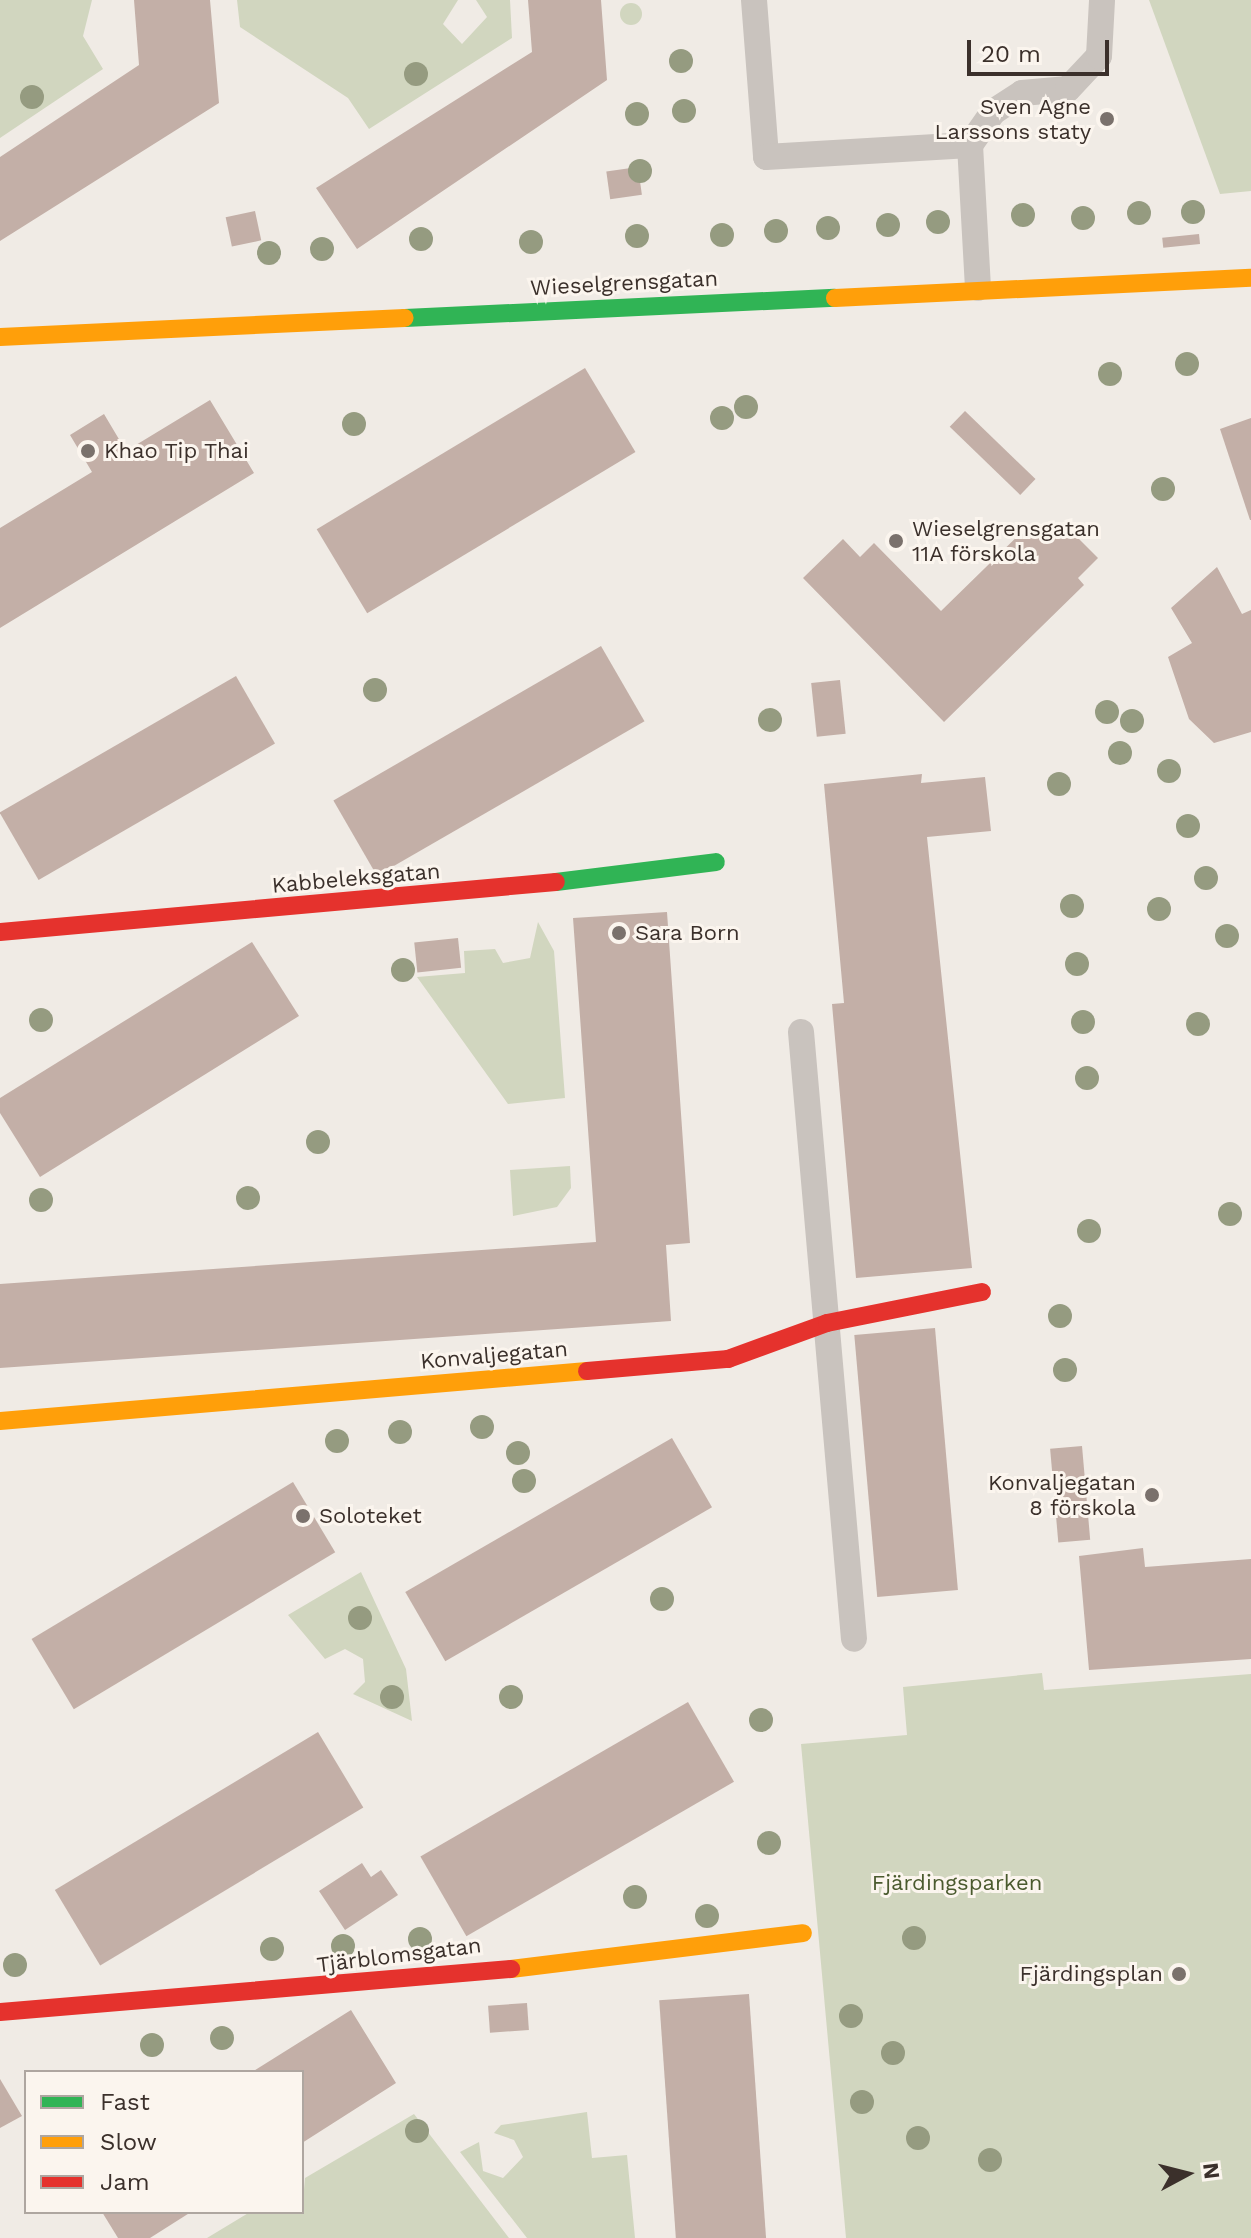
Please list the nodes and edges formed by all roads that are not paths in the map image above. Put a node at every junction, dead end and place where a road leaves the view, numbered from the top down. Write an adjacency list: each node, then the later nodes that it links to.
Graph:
1 (754, 0): 3 (lane)
2 (1102, 0): 3 (lane)
3 (970, 145): 5 (lane)
4 (1251, 278): 5 (street, Wieselgrensgatan)
5 (978, 288): 6 (street, Wieselgrensgatan)
6 (0, 337)
7 (716, 862): 8 (street, Kabbeleksgatan)
8 (0, 932)
9 (801, 1032): 11 (lane)
10 (982, 1292): 11 (street, Konvaljegatan)
11 (827, 1323): 12 (street, Konvaljegatan); 13 (lane)
12 (0, 1421)
13 (854, 1639)
14 (803, 1933): 15 (street, Tjärblomsgatan)
15 (0, 2012)

